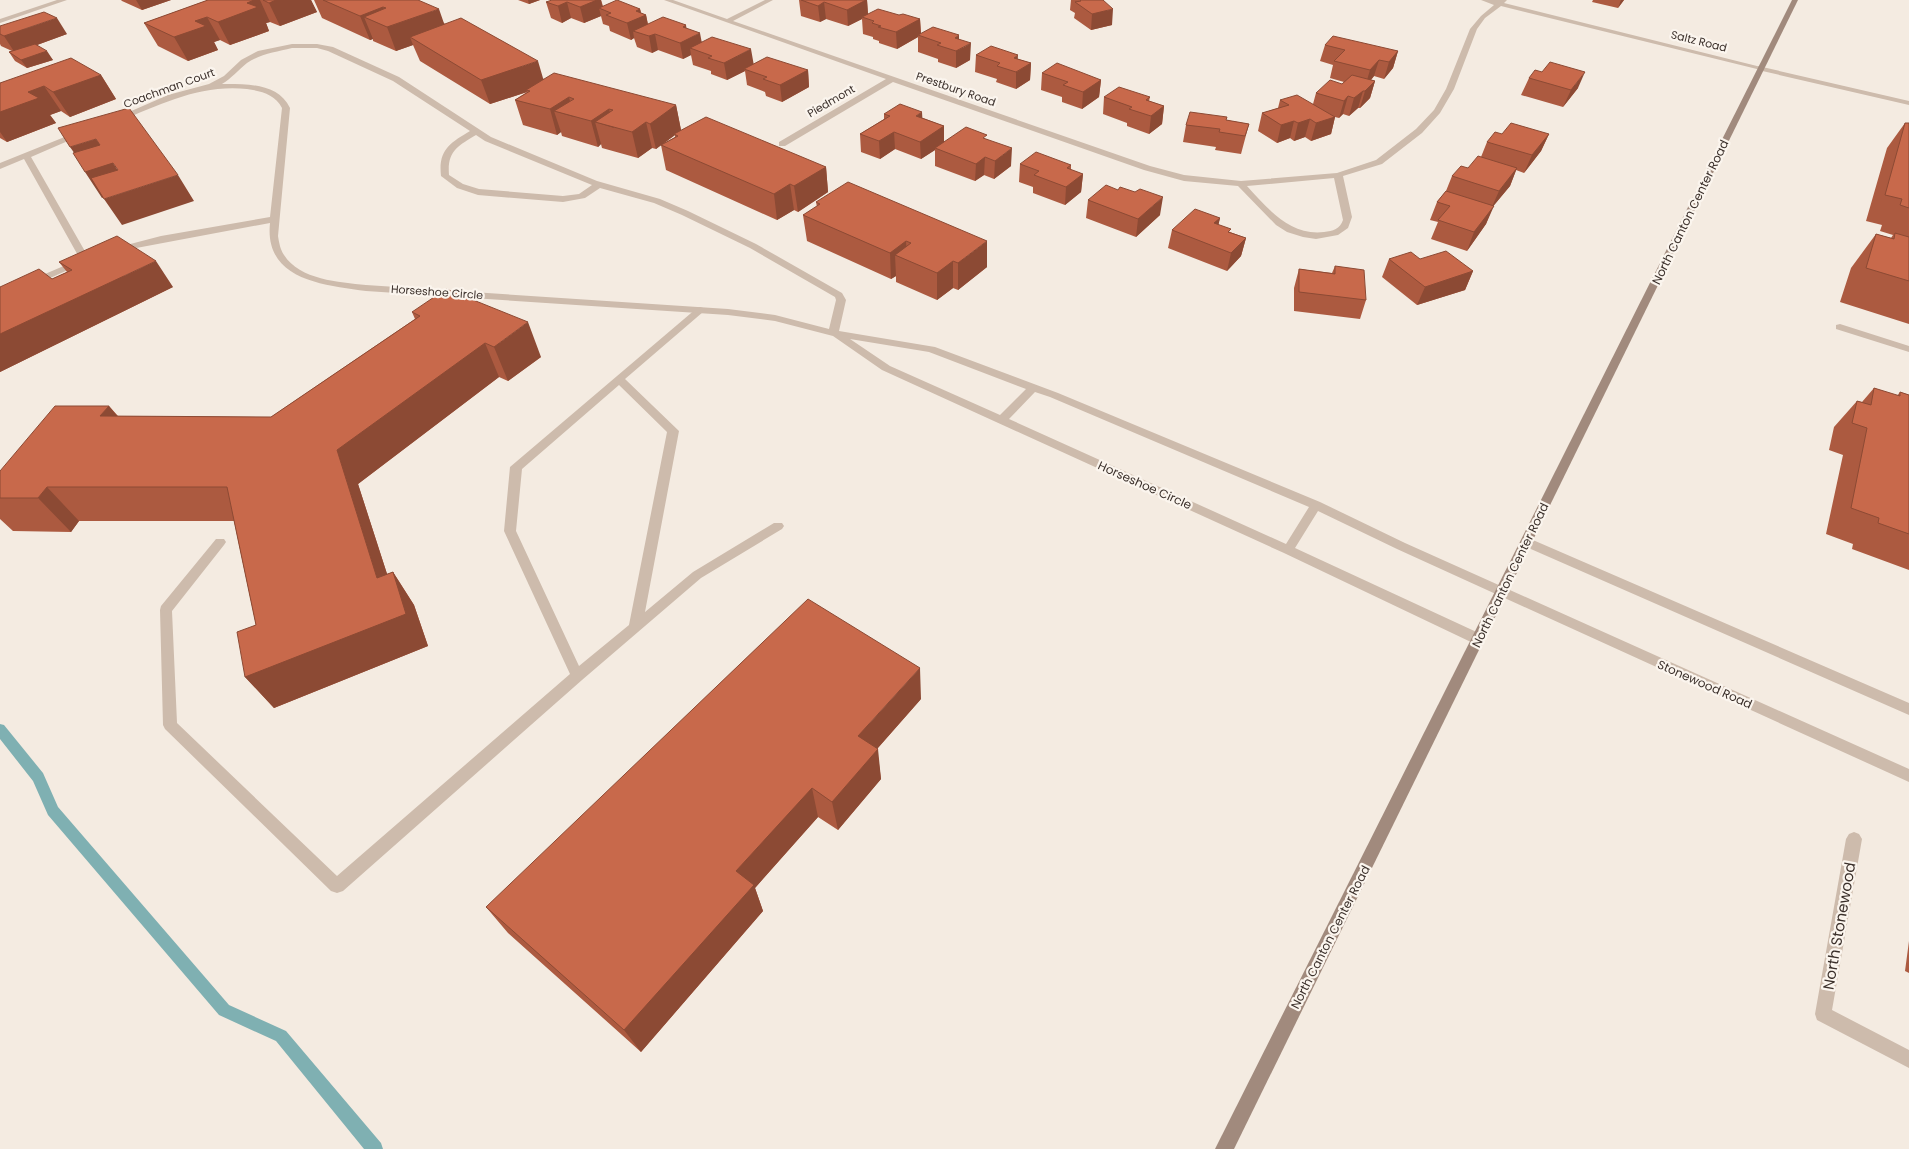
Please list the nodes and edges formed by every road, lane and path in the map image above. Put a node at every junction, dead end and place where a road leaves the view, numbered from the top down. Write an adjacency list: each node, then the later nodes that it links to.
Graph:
1 (64, 0): 7 (street)
2 (667, 0): 8 (street, Prestbury Road)
3 (770, 0): 8 (street)
4 (1484, 0): 6 (street, Saltz Road)
5 (1795, 0): 9 (main road, North Canton Center Road)
6 (1502, 2): 9 (street, Saltz Road); 19 (street, Prestbury Road)
7 (0, 21)
8 (727, 21): 10 (street, Prestbury Road)
9 (1761, 68): 12 (street, Saltz Road); 35 (main road, North Canton Center Road)
10 (892, 79): 16 (street, Piedmont); 21 (street, Prestbury Road)
11 (212, 86): 13 (street, Coachman Court); 15 (street, Coachman Court); 22 (street, Horseshoe Circle)
12 (1909, 103)
13 (108, 123)
14 (90, 130): 17 (street)
15 (476, 132): 20 (street); 20 (street)
16 (782, 144)
17 (26, 155): 18 (street); 24 (street)
18 (0, 166)
19 (1338, 175): 21 (street, Prestbury Road); 21 (street)
20 (600, 184): 27 (street)
21 (1241, 184)
22 (274, 219): 23 (street); 25 (street, Horseshoe Circle)
23 (108, 253)
24 (26, 285)
25 (700, 310): 27 (street, Horseshoe Circle); 29 (street)
26 (1840, 327): 28 (street)
27 (833, 332): 30 (street, Horseshoe Circle); 31 (street, Horseshoe Circle)
28 (1909, 349)
29 (619, 379): 38 (street); 40 (street)
30 (1034, 387): 31 (street); 32 (street, Horseshoe Circle)
31 (1002, 420): 36 (street, Horseshoe Circle)
32 (1316, 506): 36 (street); 37 (street, Horseshoe Circle)
33 (778, 526): 38 (street)
34 (220, 542): 40 (street)
35 (1526, 542): 37 (main road, North Canton Center Road); 41 (street)
36 (1288, 550): 39 (street, Horseshoe Circle)
37 (1502, 592): 39 (main road, North Canton Center Road); 42 (street, Stonewood Road)
38 (635, 628): 40 (street)
39 (1478, 639): 45 (main road, North Canton Center Road)
40 (577, 676)
41 (1909, 709)
42 (1909, 776)
43 (1854, 839): 44 (street, North Stonewood)
44 (1909, 1059)
45 (1224, 1149)

